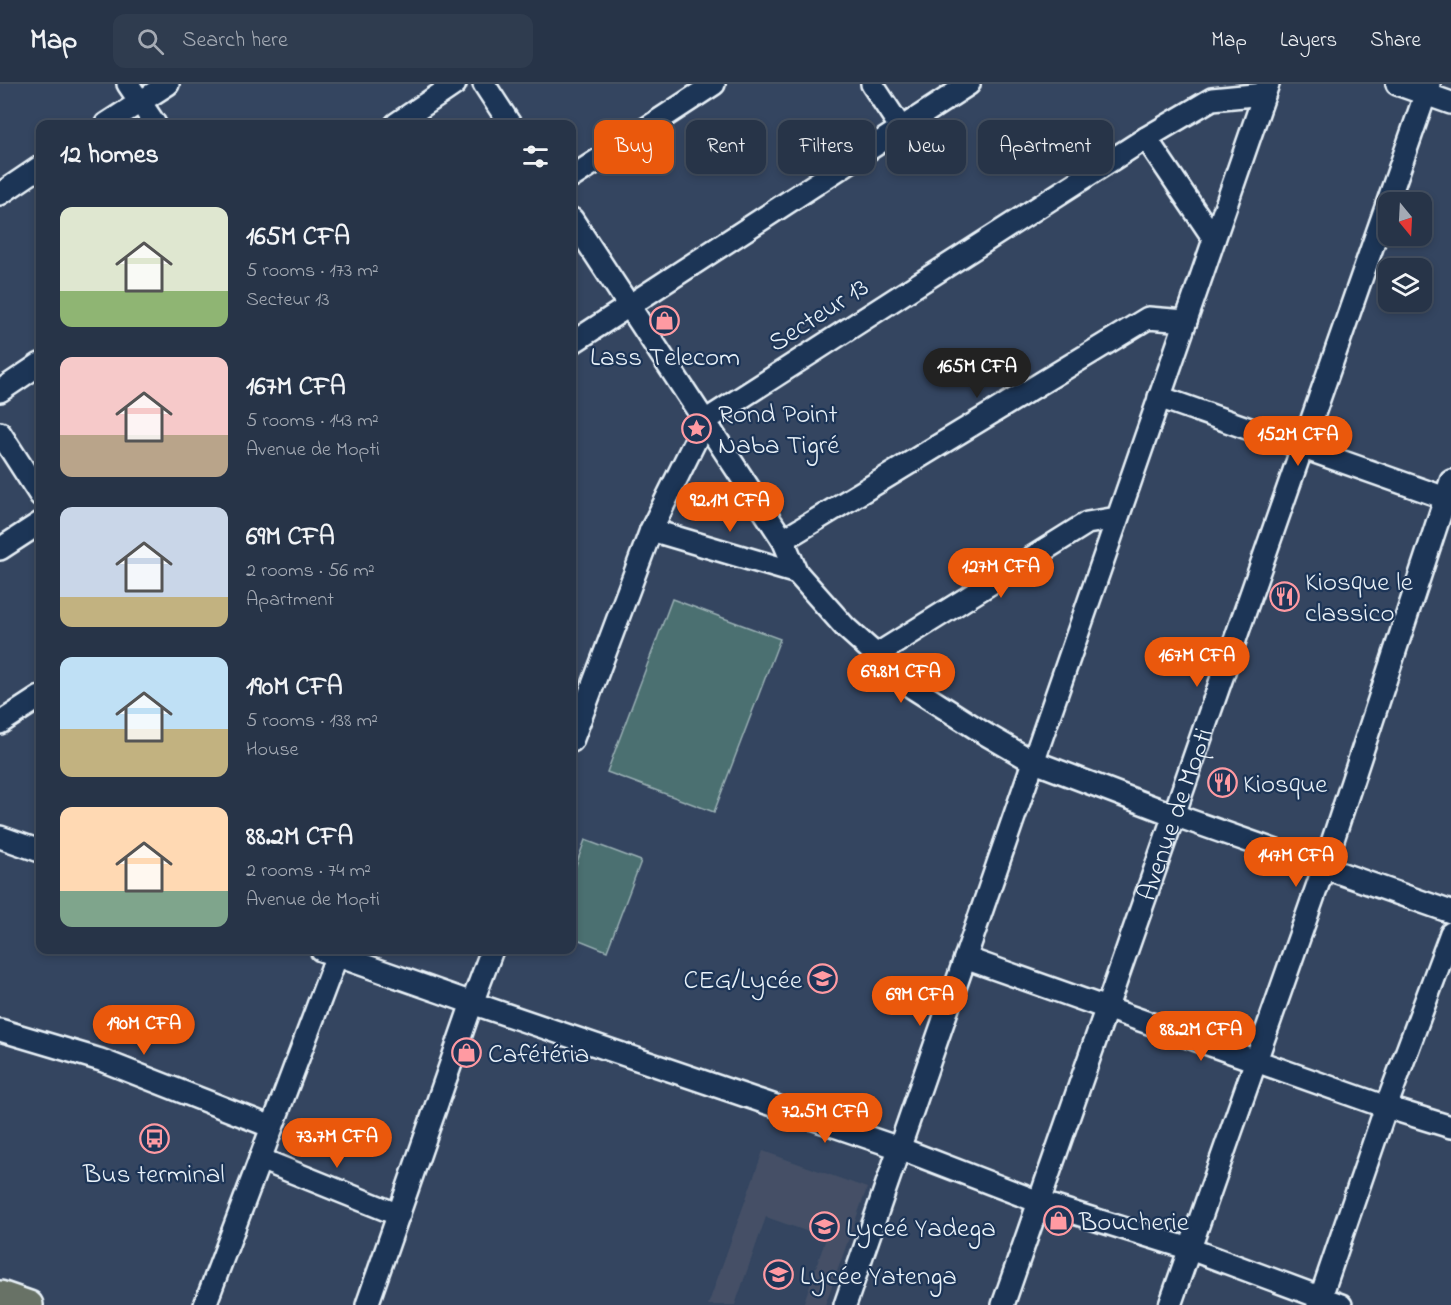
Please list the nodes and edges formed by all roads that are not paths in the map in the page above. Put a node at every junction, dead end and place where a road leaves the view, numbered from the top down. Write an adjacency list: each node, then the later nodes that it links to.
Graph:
1 (128, 84): 12 (street)
2 (168, 84): 12 (street)
3 (455, 84): 16 (street)
4 (484, 84): 17 (street)
5 (714, 84): 23 (street)
6 (872, 84): 18 (street)
7 (969, 84): 19 (street)
8 (1397, 84): 10 (street)
9 (1266, 89): 11 (street, Secteur 13); 26 (street)
10 (1427, 89): 13 (street); 35 (street, Avenue de Mopti)
11 (1208, 91): 21 (street, Secteur 13)
12 (140, 102): 14 (street); 15 (street)
13 (1451, 103)
14 (112, 120)
15 (152, 120)
16 (402, 120)
17 (507, 120)
18 (896, 120)
19 (913, 120)
20 (887, 137): 27 (street)
21 (1146, 138): 26 (street); 33 (street, Secteur 13)
22 (36, 170): 24 (street)
23 (576, 174)
24 (0, 194)
25 (576, 225): 27 (street)
26 (1214, 239): 28 (street)
27 (628, 305): 29 (street); 33 (street)
28 (1186, 321): 32 (street); 41 (street)
29 (576, 340)
30 (36, 367): 31 (street)
31 (0, 391)
32 (1159, 397): 35 (street); 38 (street)
33 (705, 421): 40 (street); 41 (street)
34 (0, 433): 36 (street)
35 (1302, 448): 37 (street); 49 (street, Avenue de Mopti)
36 (36, 489)
37 (1449, 493): 52 (street)
38 (1117, 518): 44 (street); 48 (street)
39 (36, 526): 42 (street)
40 (651, 530): 43 (street); 47 (street)
41 (783, 540): 43 (street)
42 (0, 549)
43 (797, 573): 44 (street)
44 (876, 655): 48 (street)
45 (36, 699): 46 (street)
46 (0, 723)
47 (576, 730)
48 (1032, 761): 49 (street); 58 (street)
49 (1174, 814): 52 (street); 60 (street, Avenue de Mopti)
50 (0, 837): 51 (street)
51 (36, 850)
52 (1324, 867): 53 (street); 62 (street)
53 (1451, 912)
54 (1451, 933): 63 (street)
55 (328, 954): 64 (street)
56 (335, 954): 59 (street)
57 (490, 954): 59 (street)
58 (965, 958): 60 (street); 66 (street)
59 (472, 1003): 66 (street); 69 (street)
60 (1107, 1008): 62 (street); 68 (street, Avenue de Mopti)
61 (0, 1030): 64 (street)
62 (1256, 1061): 63 (street); 70 (street)
63 (1386, 1107): 65 (street); 72 (street)
64 (272, 1127): 67 (street)
65 (1451, 1127)
66 (899, 1148): 68 (street); 76 (street)
67 (260, 1159): 69 (street); 74 (street)
68 (1039, 1202): 70 (street); 77 (street, Avenue de Mopti)
69 (399, 1215): 75 (street)
70 (1190, 1249): 72 (street); 78 (street)
71 (0, 1295): 73 (main road)
72 (1319, 1301): 79 (street)
73 (29, 1305)
74 (205, 1305)
75 (367, 1305)
76 (845, 1305)
77 (1003, 1305)
78 (1170, 1305)
79 (1341, 1305)

